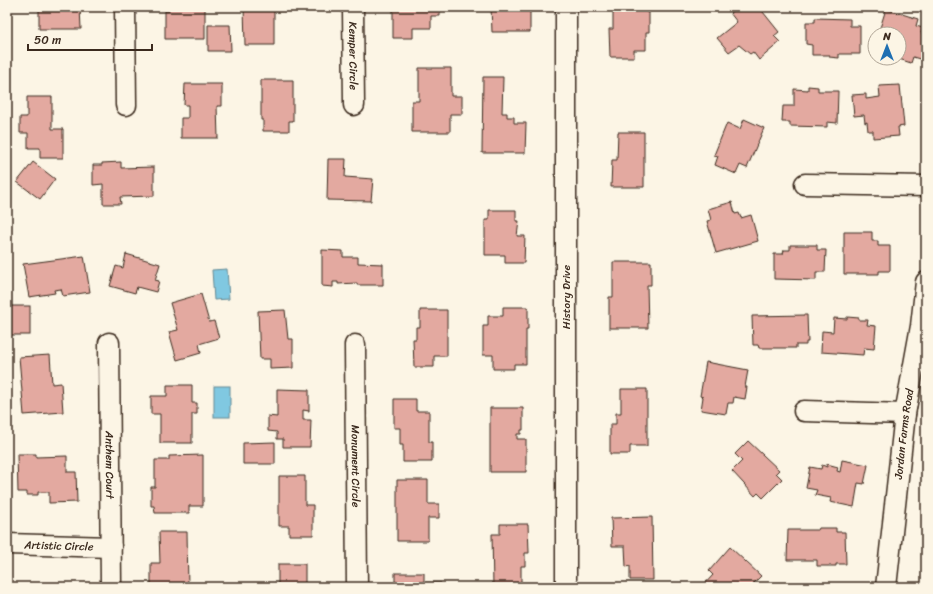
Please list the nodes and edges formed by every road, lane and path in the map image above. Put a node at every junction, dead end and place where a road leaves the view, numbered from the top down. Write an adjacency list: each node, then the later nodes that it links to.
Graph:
1 (124, 7): 4 (street)
2 (353, 7): 5 (street, Kemper Circle)
3 (566, 7): 17 (street, History Drive)
4 (126, 105)
5 (354, 106)
6 (804, 184): 7 (street)
7 (926, 186)
8 (926, 282): 12 (street, Jordan Farms Road)
9 (109, 343): 14 (street, Anthem Court)
10 (355, 345): 16 (street, Monument Circle)
11 (804, 411): 12 (street)
12 (905, 414): 18 (street, Jordan Farms Road)
13 (7, 544): 14 (street, Artistic Circle)
14 (111, 547): 15 (street, Anthem Court)
15 (111, 587)
16 (357, 587)
17 (566, 587)
18 (886, 587)

